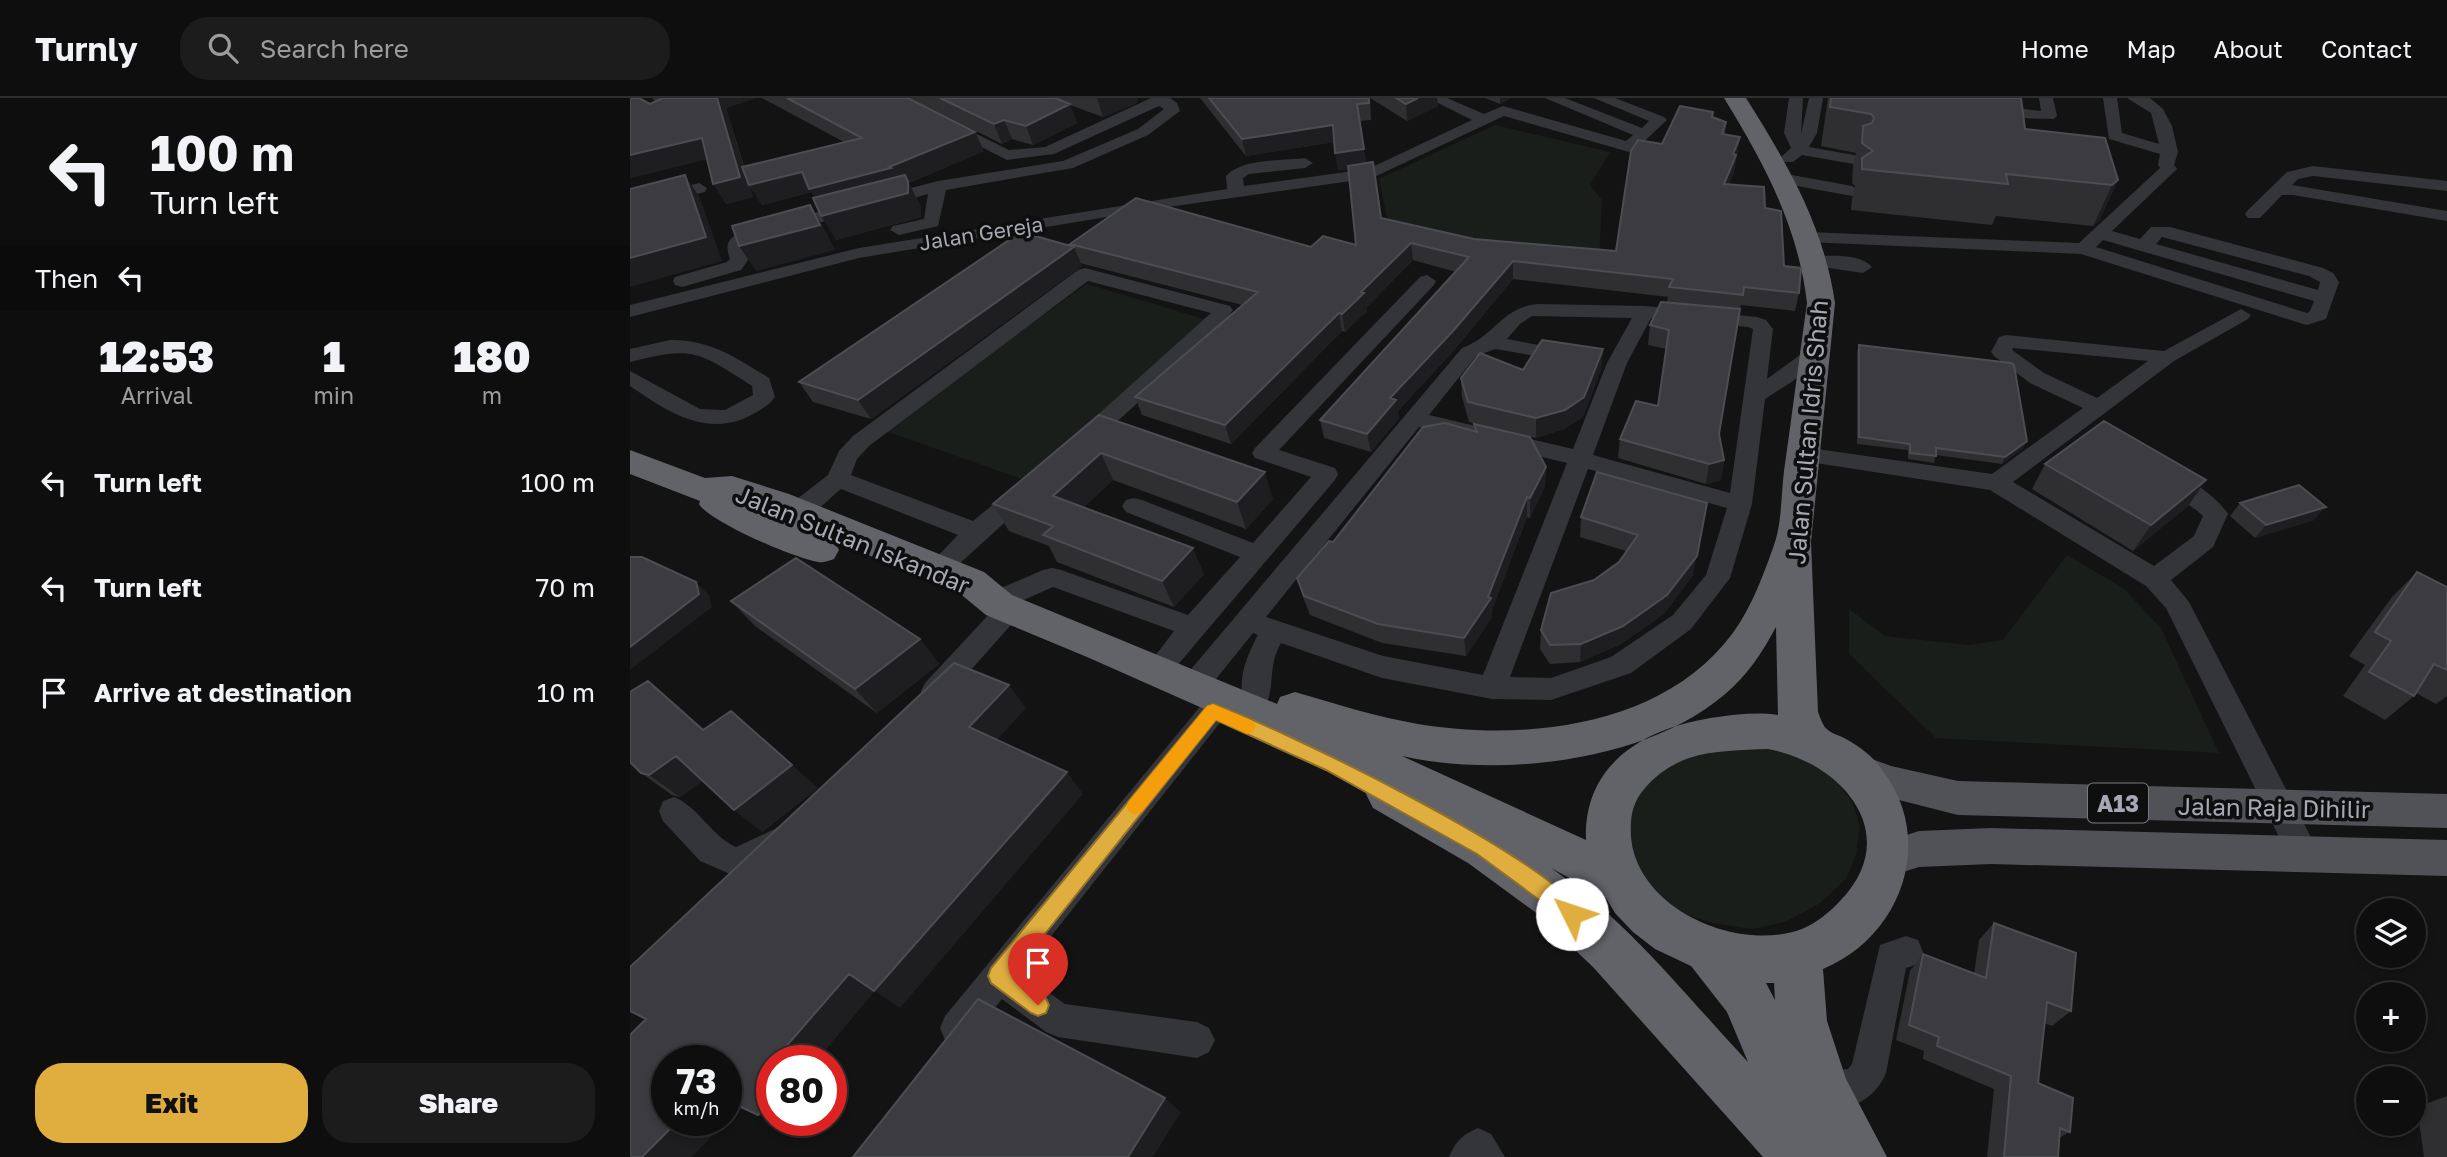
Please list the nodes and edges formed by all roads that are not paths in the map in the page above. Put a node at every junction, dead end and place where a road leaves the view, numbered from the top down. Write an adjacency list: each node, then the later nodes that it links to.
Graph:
1 (892, 98): 16 (street)
2 (1435, 98): 15 (street)
3 (1601, 98): 17 (street)
4 (1735, 98): 20 (highway, Jalan Sultan Idris Shah)
5 (1796, 98): 20 (street)
6 (1816, 98): 20 (street)
7 (2046, 98): 12 (street)
8 (2110, 98): 18 (street)
9 (2134, 98): 18 (street)
10 (1161, 99): 16 (street); 22 (street)
11 (1554, 99): 13 (street); 17 (street)
12 (2017, 113)
13 (1524, 117): 15 (street); 17 (street)
14 (1083, 120): 16 (street)
15 (1484, 120): 28 (street, Jalan Gereja)
16 (1104, 127)
17 (1644, 134)
18 (2168, 158): 29 (street)
19 (1854, 159): 20 (street)
20 (1781, 161): 27 (street); 36 (highway, Jalan Sultan Idris Shah); 36 (highway)
21 (1305, 163): 28 (street)
22 (938, 186): 35 (street); 39 (street)
23 (2126, 186): 29 (street)
24 (2447, 186): 26 (street)
25 (699, 188): 30 (street)
26 (2277, 190): 31 (street); 32 (street)
27 (1852, 191)
28 (1236, 192): 35 (street, Jalan Gereja)
29 (2147, 192): 33 (street)
30 (630, 206)
31 (2254, 214)
32 (2447, 216)
33 (2102, 233): 34 (street); 34 (street)
34 (2083, 249): 36 (street)
35 (859, 253): 40 (street, Jalan Gereja)
36 (1814, 263): 37 (street); 44 (highway, Jalan Sultan Idris Shah)
37 (1863, 267)
38 (1427, 281): 68 (street)
39 (630, 296)
40 (630, 311)
41 (1645, 312): 43 (street); 47 (street); 49 (street)
42 (2241, 315): 46 (street)
43 (1492, 342): 47 (street); 51 (street)
44 (1815, 353): 49 (street); 54 (highway, Jalan Sultan Idris Shah)
45 (630, 356): 48 (street)
46 (2167, 357): 50 (street); 50 (street)
47 (1617, 363): 56 (street)
48 (630, 377)
49 (1752, 397): 63 (street)
50 (2101, 408): 52 (street)
51 (1413, 418): 56 (street); 72 (street)
52 (2077, 426): 53 (street); 61 (street)
53 (2100, 440)
54 (1803, 454): 61 (street); 67 (highway, Jalan Sultan Idris Shah)
55 (1065, 456): 60 (street)
56 (1581, 459): 63 (street); 77 (street)
57 (630, 461): 62 (highway, Jalan Sultan Iskandar)
58 (2148, 468): 70 (street)
59 (1044, 474): 66 (street)
60 (838, 479): 65 (street); 66 (street)
61 (1996, 483): 70 (street)
62 (702, 490): 65 (highway, Jalan Sultan Iskandar); 71 (highway, Jalan Sultan Iskandar)
63 (1740, 504): 77 (street)
64 (1134, 506): 68 (street)
65 (796, 512): 69 (highway, Jalan Sultan Iskandar)
66 (976, 532): 69 (street)
67 (1793, 542): 78 (highway); 80 (highway, Jalan Sultan Idris Shah)
68 (1257, 554): 73 (street)
69 (939, 568): 71 (highway, Jalan Sultan Iskandar)
70 (2155, 579): 82 (street)
71 (1001, 606): 73 (street); 75 (highway, Jalan Sultan Iskandar); 79 (street)
72 (1249, 621): 74 (street); 78 (street)
73 (1194, 628): 76 (street)
74 (1275, 629): 77 (street); 78 (street)
75 (1101, 646): 76 (highway); 78 (highway); 89 (highway, Jalan Sultan Iskandar)
76 (1165, 660): 78 (highway)
77 (1493, 688)
78 (1224, 694): 93 (street); 99 (highway)
79 (917, 711)
80 (1811, 741): 81 (highway); 89 (highway)
81 (1853, 768): 82 (main road, Jalan Raja Dihilir / A13); 88 (highway)
82 (2278, 807): 84 (main road, Jalan Raja Dihilir / A13); 86 (street)
83 (674, 811): 85 (street)
84 (2447, 811)
85 (802, 823)
86 (2304, 855): 87 (main road, Jalan Raja Dihilir / A13); 88 (main road, Jalan Raja Dihilir / A13)
87 (2447, 858)
88 (1887, 859): 92 (highway)
89 (1618, 881): 90 (highway)
90 (1707, 948): 92 (highway); 100 (highway)
91 (1906, 952): 96 (street)
92 (1797, 955): 96 (highway)
93 (998, 976): 94 (street); 95 (street)
94 (1196, 1040)
95 (939, 1050)
96 (1823, 1090): 101 (highway)
97 (1468, 1157): 98 (street)
98 (1486, 1157)
99 (1800, 1157)
100 (1811, 1157)
101 (1859, 1157)

